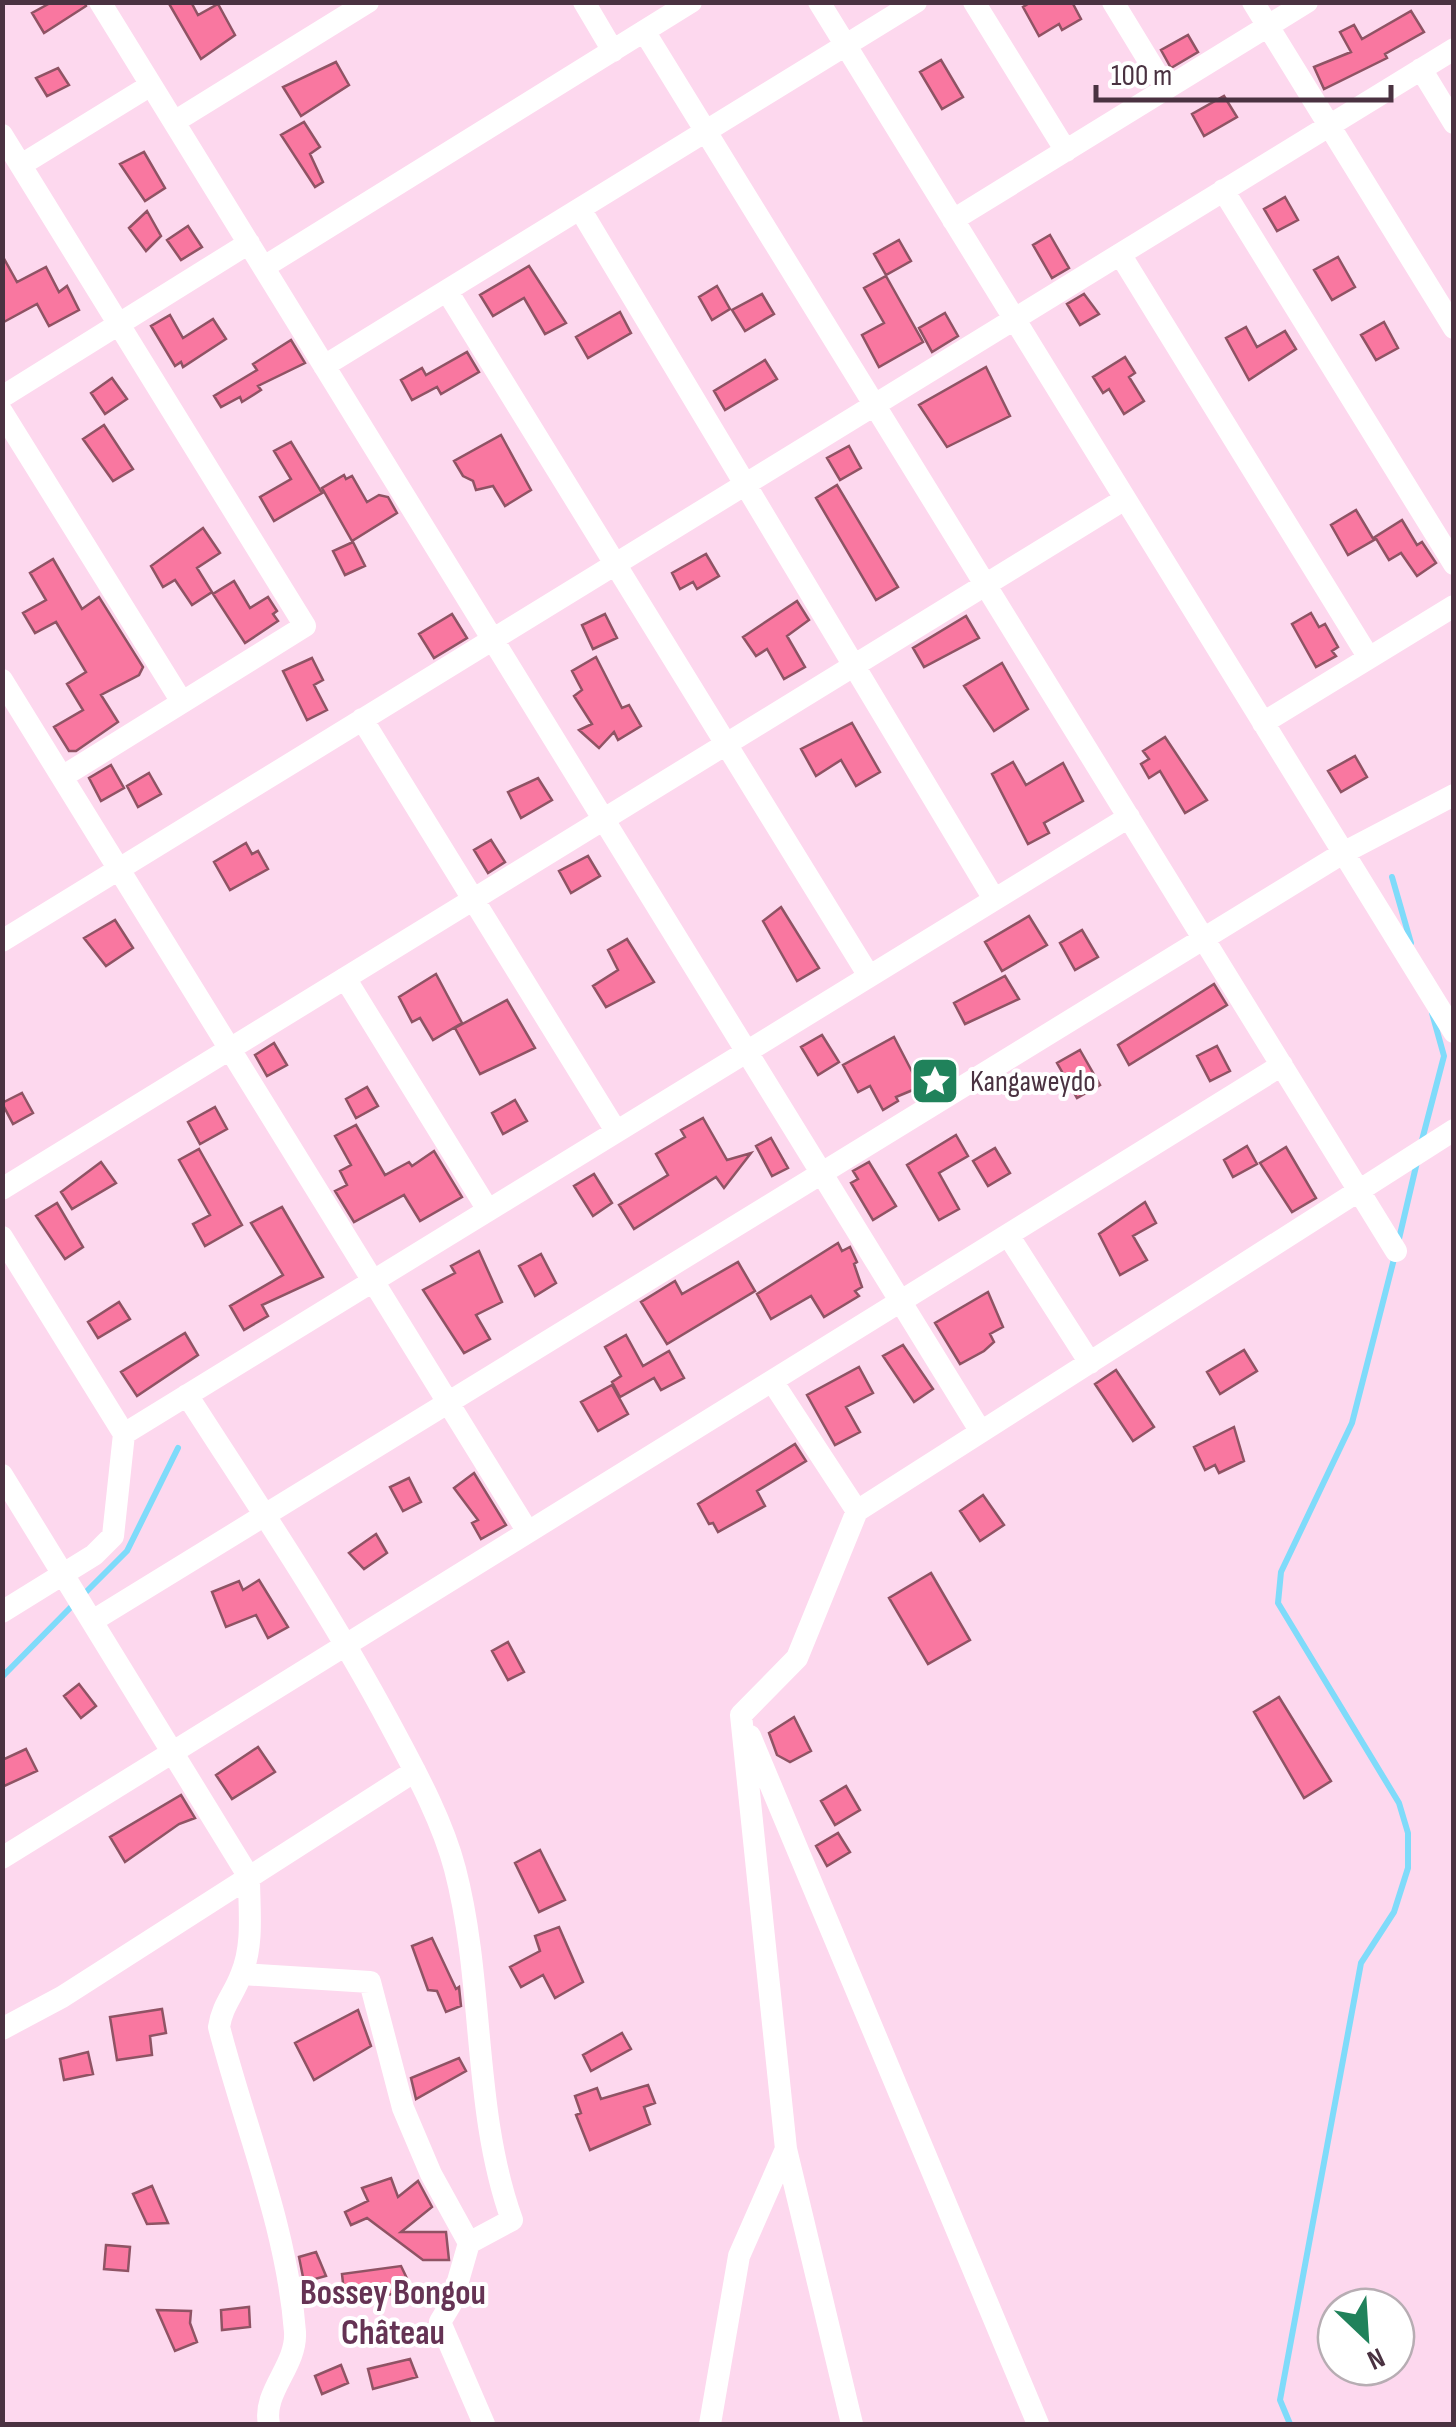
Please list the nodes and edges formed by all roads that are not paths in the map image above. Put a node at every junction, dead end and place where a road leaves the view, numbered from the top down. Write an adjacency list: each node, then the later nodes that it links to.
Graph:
1 (100, 2): 17 (street)
2 (368, 2): 19 (street)
3 (584, 2): 15 (street)
4 (691, 2): 12 (street)
5 (819, 2): 13 (street)
6 (916, 2): 13 (street)
7 (974, 2): 24 (street)
8 (1112, 2): 18 (street)
9 (1252, 2): 11 (street)
10 (1308, 2): 11 (street)
11 (1268, 27): 18 (street); 21 (street)
12 (644, 31): 15 (street); 22 (street)
13 (846, 46): 22 (street); 28 (street)
14 (1454, 49): 16 (street)
15 (613, 51): 31 (street)
16 (1420, 69): 20 (street); 21 (street)
17 (151, 85): 19 (street); 25 (street)
18 (1166, 89): 24 (street)
19 (174, 122): 29 (street)
20 (1454, 122)
21 (1328, 126): 26 (street); 35 (street)
22 (706, 132): 27 (street); 38 (street)
23 (2, 135): 25 (street)
24 (1066, 151): 28 (street)
25 (21, 165): 34 (street)
26 (1223, 190): 30 (street); 43 (street)
27 (580, 209): 32 (street); 40 (street)
28 (953, 220): 33 (street)
29 (249, 244): 31 (street); 34 (street)
30 (1120, 254): 33 (street); 47 (street)
31 (264, 267): 36 (street)
32 (447, 290): 36 (street); 42 (street)
33 (1014, 319): 38 (street); 41 (street)
34 (119, 324): 37 (street); 50 (street)
35 (1454, 328)
36 (324, 366): 46 (street)
37 (2, 397)
38 (874, 404): 40 (street); 44 (street)
39 (2, 412): 50 (street)
40 (745, 484): 42 (street); 48 (street)
41 (1125, 499): 44 (street); 52 (street)
42 (615, 564): 46 (street); 53 (street)
43 (1454, 564)
44 (986, 585): 48 (street); 56 (street)
45 (1454, 606): 47 (street)
46 (492, 639): 51 (street); 57 (street)
47 (1369, 658): 52 (street)
48 (854, 666): 53 (street); 60 (street)
49 (2, 680): 54 (street)
50 (182, 702): 54 (street)
51 (362, 719): 59 (street); 61 (street)
52 (1263, 723): 58 (street)
53 (726, 744): 57 (street); 64 (street)
54 (62, 777): 59 (street)
55 (1454, 796): 58 (street)
56 (1128, 817): 60 (street); 62 (street)
57 (604, 820): 61 (street); 68 (street)
58 (1343, 853): 62 (street); 66 (street)
59 (120, 870): 63 (street); 67 (street)
60 (994, 899): 64 (street)
61 (474, 900): 65 (street); 71 (street)
62 (1204, 938): 69 (street); 72 (street)
63 (2, 940)
64 (869, 976): 68 (street)
65 (345, 978): 67 (street); 75 (street)
66 (1454, 1032)
67 (230, 1050): 73 (street); 79 (street)
68 (747, 1052): 71 (street); 72 (street)
69 (1282, 1065): 74 (street); 76 (street)
70 (1454, 1130): 74 (street)
71 (616, 1131): 75 (street)
72 (822, 1173): 80 (street); 84 (street)
73 (2, 1189)
74 (1359, 1190): 78 (street); 81 (street)
75 (488, 1210): 79 (street)
76 (1008, 1235): 80 (street); 81 (street)
77 (2, 1237): 86 (street)
78 (1396, 1251)
79 (374, 1282): 83 (street); 84 (street)
80 (900, 1301): 82 (street); 85 (street)
81 (1090, 1362): 85 (street)
82 (772, 1381): 88 (street); 90 (street)
83 (187, 1395): 86 (street); 89 (street)
84 (448, 1404): 89 (street); 90 (street)
85 (981, 1432): 88 (street)
86 (124, 1434): 91 (street)
87 (2, 1475): 91 (street)
88 (857, 1511): 95 (street)
89 (265, 1516): 93 (street); 94 (street)
90 (528, 1532): 94 (street)
91 (64, 1575): 92 (street); 93 (street)
92 (2, 1612)
93 (94, 1620): 96 (street)
94 (347, 1644): 96 (street); 97 (street)
95 (741, 1715): 102 (street); 108 (street)
96 (170, 1754): 98 (street); 99 (street)
97 (415, 1772): 99 (street); 103 (street)
98 (2, 1858)
99 (249, 1877): 100 (street); 101 (street)
100 (242, 1974): 103 (street); 104 (street)
101 (2, 2029)
102 (786, 2149): 106 (street); 107 (street)
103 (470, 2243): 105 (street)
104 (268, 2424)
105 (484, 2424)
106 (710, 2424)
107 (852, 2424)
108 (1038, 2424)

